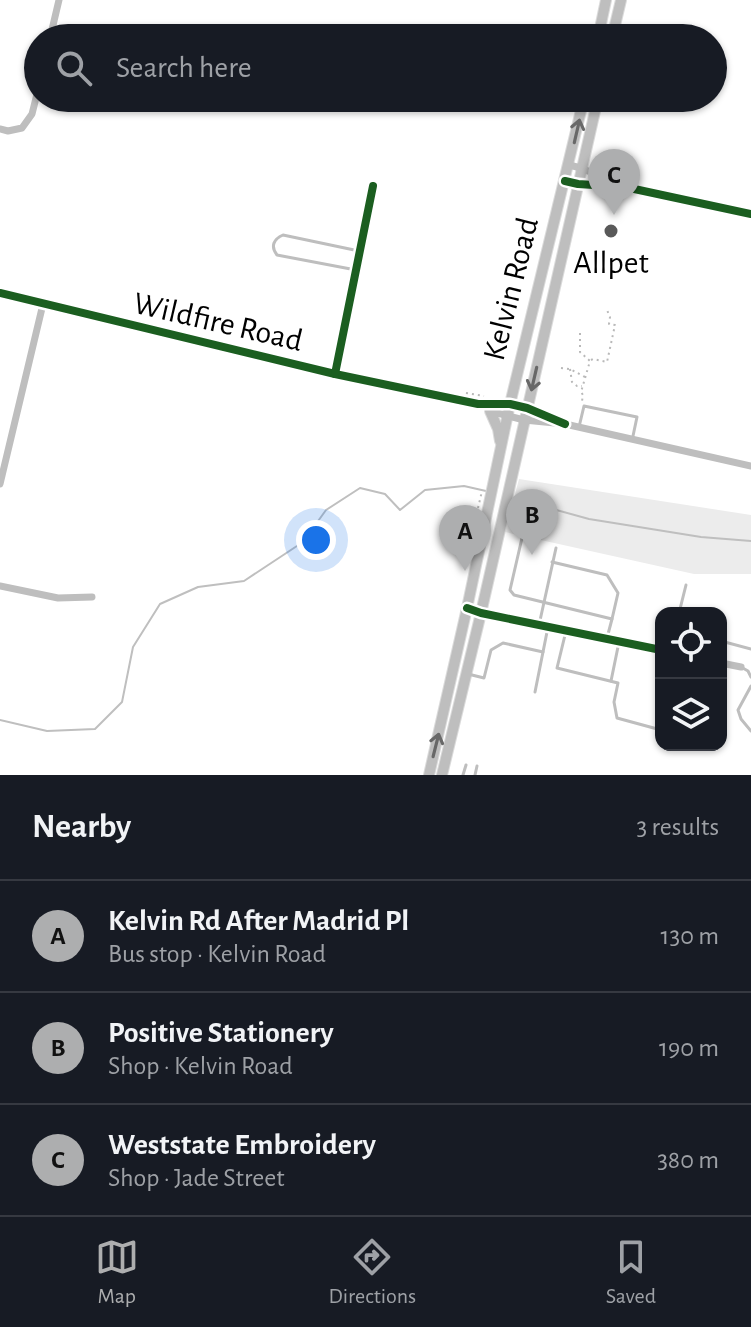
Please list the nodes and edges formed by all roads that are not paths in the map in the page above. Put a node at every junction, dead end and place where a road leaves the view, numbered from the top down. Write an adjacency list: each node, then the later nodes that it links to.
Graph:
1 (59, 0): 4 (street)
2 (606, 0): 5 (main road)
3 (621, 0): 6 (main road)
4 (53, 24)
5 (601, 24)
6 (615, 24)
7 (32, 112): 10 (street)
8 (581, 112): 11 (main road, Kelvin Road, one-way to 8)
9 (595, 112): 12 (main road, Kelvin Road)
10 (0, 129)
11 (569, 165): 12 (street); 13 (main road, Kelvin Road)
12 (581, 168): 14 (main road, Kelvin Road); 16 (street)
13 (565, 181): 14 (street); 24 (main road, Kelvin Road)
14 (578, 184): 16 (street); 25 (main road, Kelvin Road, one-way to 25)
15 (373, 186): 18 (street)
16 (625, 187): 17 (street)
17 (751, 214)
18 (360, 251): 19 (street); 19 (lane)
19 (356, 270): 22 (street)
20 (0, 293): 21 (street, Wildfire Road)
21 (43, 304): 22 (street, Wildfire Road); 34 (street)
22 (335, 374): 23 (street, Wildfire Road)
23 (478, 404): 24 (street, Wildfire Road); 26 (street, Wildfire Road)
24 (510, 404): 25 (street, Wildfire Road); 27 (main road, Kelvin Road)
25 (527, 408): 28 (main road, Kelvin Road); 29 (street, Wildfire Road)
26 (490, 411): 27 (street, Wildfire Road); 32 (main road)
27 (507, 416): 28 (street, Wildfire Road); 32 (main road, Kelvin Road)
28 (524, 420): 29 (street, Wildfire Road); 44 (main road, Kelvin Road)
29 (565, 424): 30 (street, Wildfire Road)
30 (579, 427): 31 (street, Wildfire Road); 31 (lane)
31 (632, 439): 33 (street, Wildfire Road)
32 (501, 447): 43 (main road, Kelvin Road)
33 (751, 466)
34 (0, 484)
35 (522, 538): 41 (lane)
36 (556, 548): 37 (lane)
37 (552, 562): 41 (lane); 45 (lane)
38 (686, 585): 42 (lane)
39 (0, 586): 40 (street)
40 (92, 597)
41 (544, 602): 45 (lane); 46 (lane)
42 (680, 607)
43 (467, 608): 44 (street); 61 (main road, Kelvin Road)
44 (481, 613): 46 (street); 56 (main road, Kelvin Road)
45 (612, 619): 48 (lane)
46 (544, 626): 47 (street); 53 (lane)
47 (566, 631): 48 (street); 58 (lane)
48 (607, 639): 49 (street)
49 (619, 642): 51 (street); 58 (lane)
50 (727, 643): 52 (lane)
51 (655, 649)
52 (751, 649)
53 (543, 652): 56 (lane); 60 (lane)
54 (727, 664): 55 (street)
55 (741, 667): 57 (lane)
56 (467, 674): 62 (main road, Kelvin Road)
57 (751, 677)
58 (611, 681): 63 (lane)
59 (751, 686): 64 (lane)
60 (535, 692)
61 (443, 715): 62 (main road); 67 (main road, Kelvin Road, one-way to 61)
62 (456, 718): 68 (main road, Kelvin Road)
63 (655, 728)
64 (751, 731)
65 (466, 765): 69 (lane)
66 (477, 766): 70 (lane)
67 (429, 775)
68 (442, 775)
69 (463, 775)
70 (475, 775)

